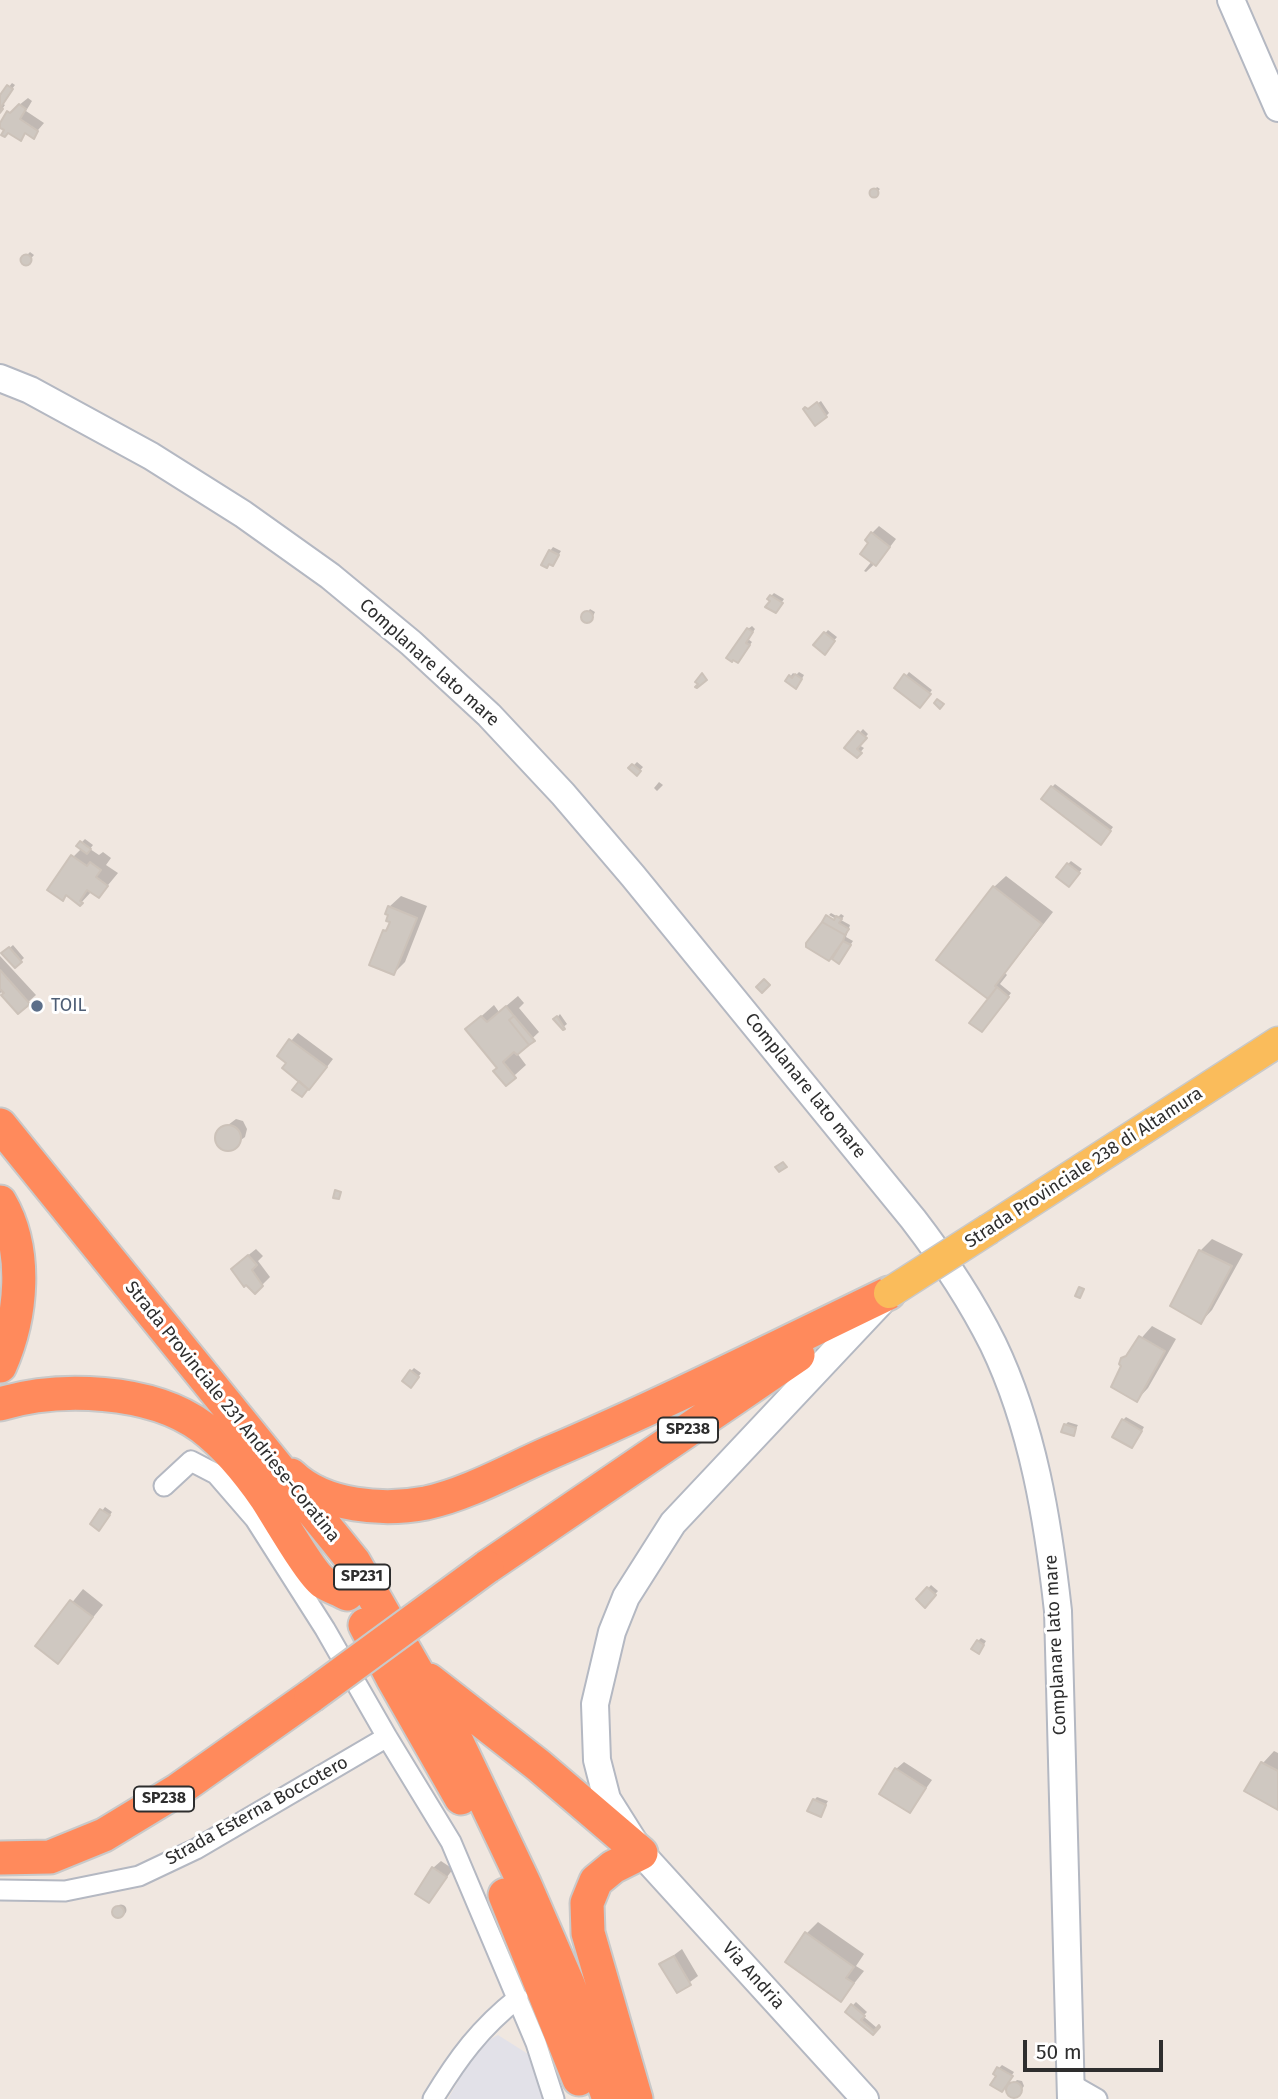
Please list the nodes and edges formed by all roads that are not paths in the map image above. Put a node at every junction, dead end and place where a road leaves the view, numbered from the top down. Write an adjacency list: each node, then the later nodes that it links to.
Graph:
1 (1231, 0): 2 (street)
2 (1278, 108)
3 (0, 378): 20 (street, Complanare lato mare)
4 (1278, 1042): 8 (main road, Strada Provinciale 238 di Altamura / SP238, bridge)
5 (0, 1125): 10 (highway, Strada Provinciale 231 Andriese-Coratina / SP231)
6 (0, 1158): 13 (highway, Strada Provinciale 231 Andriese-Coratina / SP231)
7 (0, 1202): 9 (highway)
8 (889, 1293): 10 (highway); 16 (street, Via Andria); 17 (highway, SP238, bridge)
9 (0, 1366)
10 (222, 1399): 14 (highway, Strada Provinciale 231 Andriese-Coratina / SP231)
11 (0, 1404): 13 (highway)
12 (164, 1486): 15 (street)
13 (347, 1594): 23 (highway, Strada Provinciale 231 Andriese-Coratina / SP231)
14 (414, 1668): 16 (highway); 24 (highway, Strada Provinciale 231 Andriese-Coratina / SP231)
15 (387, 1737): 18 (street, Strada Esterna Boccotero); 19 (street)
16 (641, 1853): 25 (highway); 26 (street, Via Andria)
17 (0, 1858)
18 (0, 1890)
19 (518, 1998): 21 (street); 22 (street)
20 (1070, 2091): 27 (street)
21 (433, 2099)
22 (554, 2099)
23 (586, 2099)
24 (609, 2099)
25 (636, 2099)
26 (864, 2099)
27 (1097, 2099)

